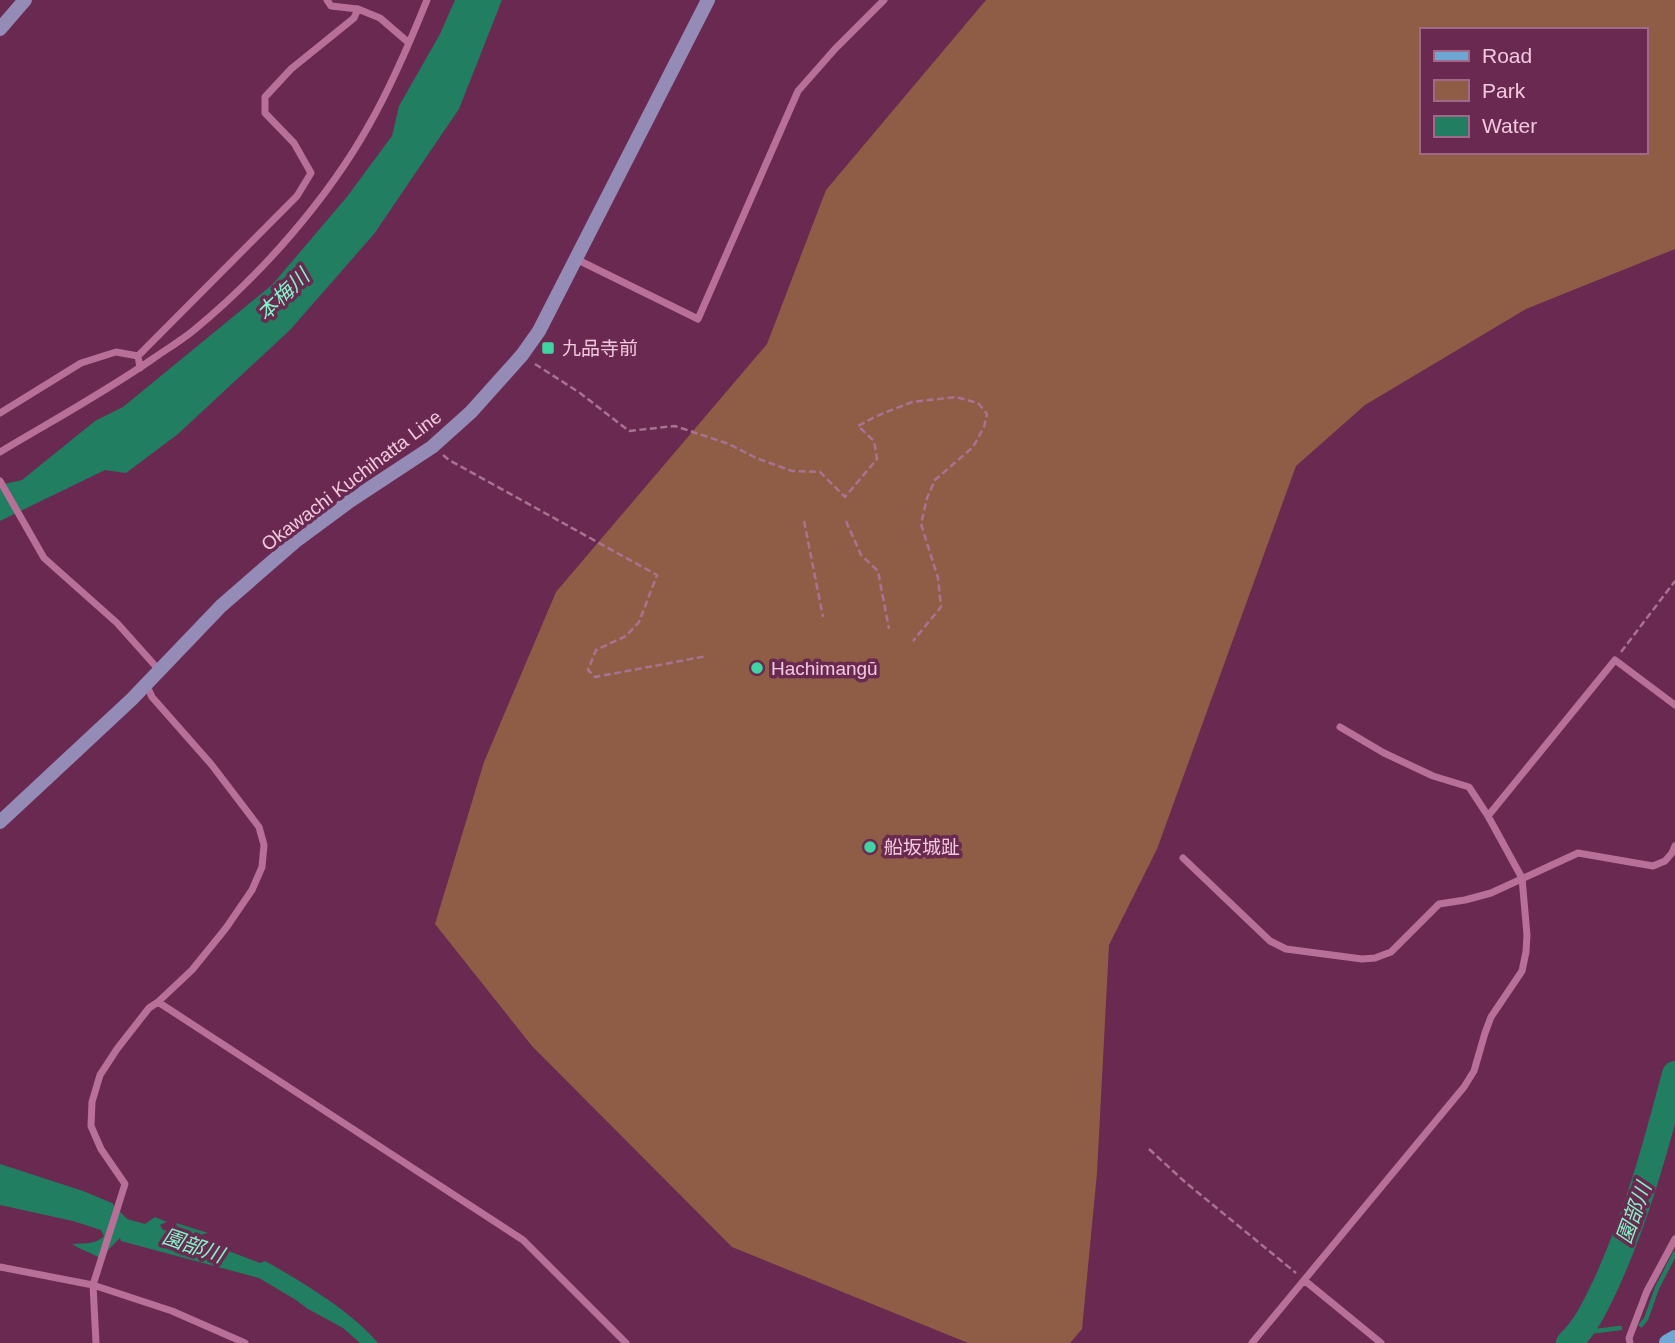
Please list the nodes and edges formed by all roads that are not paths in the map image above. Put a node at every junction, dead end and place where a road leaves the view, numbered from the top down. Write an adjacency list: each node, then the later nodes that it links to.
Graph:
1 (25, 0): 7 (main road)
2 (327, 0): 6 (street)
3 (427, 0): 8 (street)
4 (708, 0): 9 (main road, Okawachi Kuchihatta Line)
5 (884, 0): 9 (street)
6 (358, 9): 8 (street); 10 (street)
7 (0, 29)
8 (409, 43): 11 (street)
9 (575, 258): 15 (main road, Okawachi Kuchihatta Line)
10 (138, 356): 11 (street); 12 (street)
11 (140, 368): 13 (street)
12 (0, 413)
13 (0, 452)
14 (0, 481): 15 (street)
15 (159, 670): 16 (main road, Okawachi Kuchihatta Line)
16 (146, 684): 20 (main road, Okawachi Kuchihatta Line); 24 (street)
17 (1675, 705): 19 (street)
18 (1340, 727): 19 (street)
19 (1488, 816): 23 (street)
20 (0, 822)
21 (1675, 846): 23 (street)
22 (1183, 858): 23 (street)
23 (1521, 878): 27 (street)
24 (158, 1002): 28 (street); 32 (street)
25 (1675, 1239): 35 (street)
26 (0, 1267): 28 (street)
27 (1304, 1280): 33 (street); 34 (street)
28 (93, 1285): 30 (street); 31 (street)
29 (1675, 1339): 36 (main road)
30 (96, 1343)
31 (245, 1343)
32 (626, 1343)
33 (1252, 1343)
34 (1381, 1343)
35 (1630, 1343)
36 (1668, 1343)

